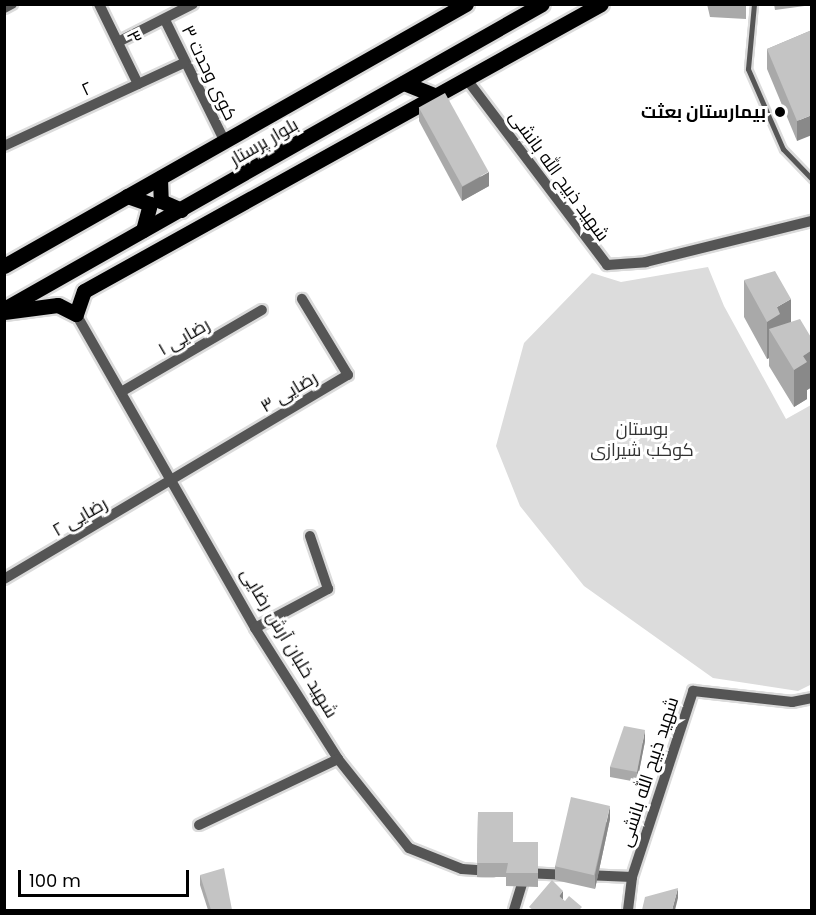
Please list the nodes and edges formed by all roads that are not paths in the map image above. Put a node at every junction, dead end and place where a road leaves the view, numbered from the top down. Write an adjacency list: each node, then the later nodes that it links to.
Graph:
1 (12, 4): 8 (street)
2 (99, 4): 10 (street, ۳)
3 (193, 4): 9 (street)
4 (466, 4): 17 (main road, بلوار پرستار)
5 (542, 4): 14 (main road, بلوار پرستار)
6 (601, 4): 12 (main road)
7 (754, 4): 20 (lane)
8 (4, 8)
9 (165, 20): 10 (street); 11 (street, کوی وحدت ۳)
10 (118, 42): 13 (street, ۳)
11 (184, 63): 13 (street, ۲); 17 (street, کوی وحدت ۳)
12 (468, 81): 15 (main road); 23 (street, شهید ذبیح الله بانشی)
13 (138, 84): 18 (street, ۲)
14 (400, 85): 15 (main road); 16 (main road); 22 (main road, بلوار پرستار)
15 (439, 97): 16 (main road)
16 (390, 121): 29 (main road)
17 (224, 140): 19 (main road, بلوار پرستار)
18 (4, 146)
19 (160, 178): 21 (main road, بلوار پرستار); 22 (main road)
20 (812, 179)
21 (127, 196): 24 (main road); 25 (main road, بلوار پرستار)
22 (181, 210): 24 (main road, بلوار پرستار)
23 (812, 221)
24 (143, 230): 27 (main road, بلوار پرستار)
25 (4, 266)
26 (302, 299): 31 (street, رضایی ۳)
27 (4, 310): 29 (main road)
28 (262, 310): 30 (street, رضایی ۱)
29 (76, 314): 30 (street, شهید خلبان آرش رضایی)
30 (121, 393): 31 (street, شهید خلبان آرش رضایی)
31 (172, 483): 33 (street, رضایی ۲); 34 (street, شهید خلبان آرش رضایی)
32 (310, 536): 34 (street)
33 (4, 579)
34 (255, 628): 36 (street, شهید خلبان آرش رضایی)
35 (812, 698): 39 (street, شهید ذبیح الله بانشی)
36 (338, 759): 37 (street); 38 (street, شهید خلبان آرش رضایی)
37 (199, 825)
38 (514, 872): 39 (street, شهید خلبان آرش رضایی); 40 (street)
39 (632, 877): 41 (street, شهید ذبیح الله بانشی)
40 (514, 910)
41 (628, 910)

